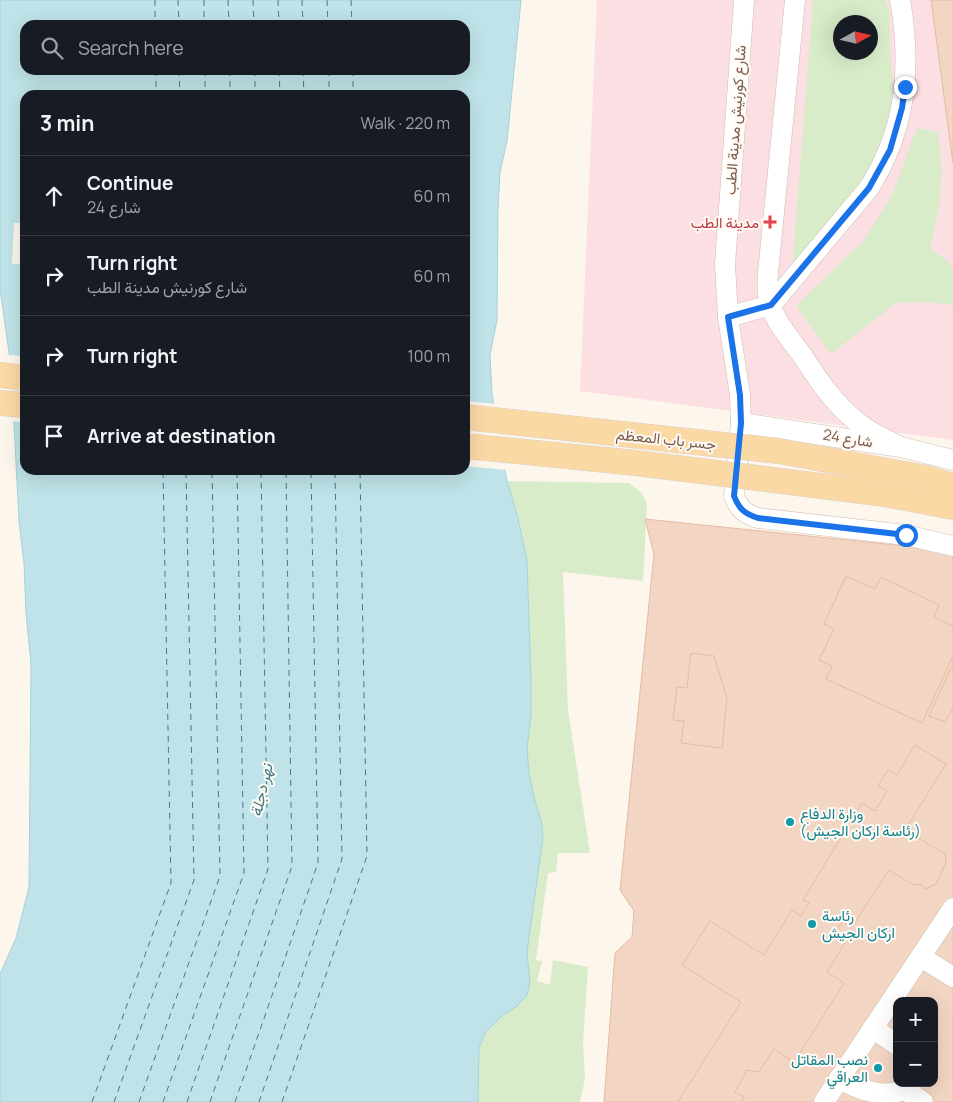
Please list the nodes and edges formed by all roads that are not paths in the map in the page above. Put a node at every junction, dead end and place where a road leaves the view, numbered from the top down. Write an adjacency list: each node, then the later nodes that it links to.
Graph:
1 (744, 0): 5 (street, شارع كورنيش مدينة الطب)
2 (795, 0): 4 (street)
3 (900, 0): 4 (street)
4 (771, 305): 5 (street); 13 (street)
5 (728, 317): 11 (street, شارع كورنيش مدينة الطب)
6 (0, 376): 7 (main road)
7 (20, 378)
8 (0, 403): 9 (main road)
9 (20, 405)
10 (470, 418): 15 (main road, جسر باب المعظم, bridge)
11 (741, 423): 13 (street, شارع 24); 17 (street, شارع كورنيش مدينة الطب)
12 (470, 446): 16 (main road, جسر باب المعظم, bridge)
13 (901, 447): 14 (street, شارع 24)
14 (953, 460)
15 (953, 486)
16 (953, 507)
17 (953, 546)
18 (953, 908): 19 (street)
19 (921, 957): 20 (street); 21 (street)
20 (953, 977)
21 (873, 1028): 22 (street); 23 (street)
22 (893, 1042)
23 (839, 1078): 24 (street); 25 (street)
24 (914, 1092)
25 (824, 1102)

